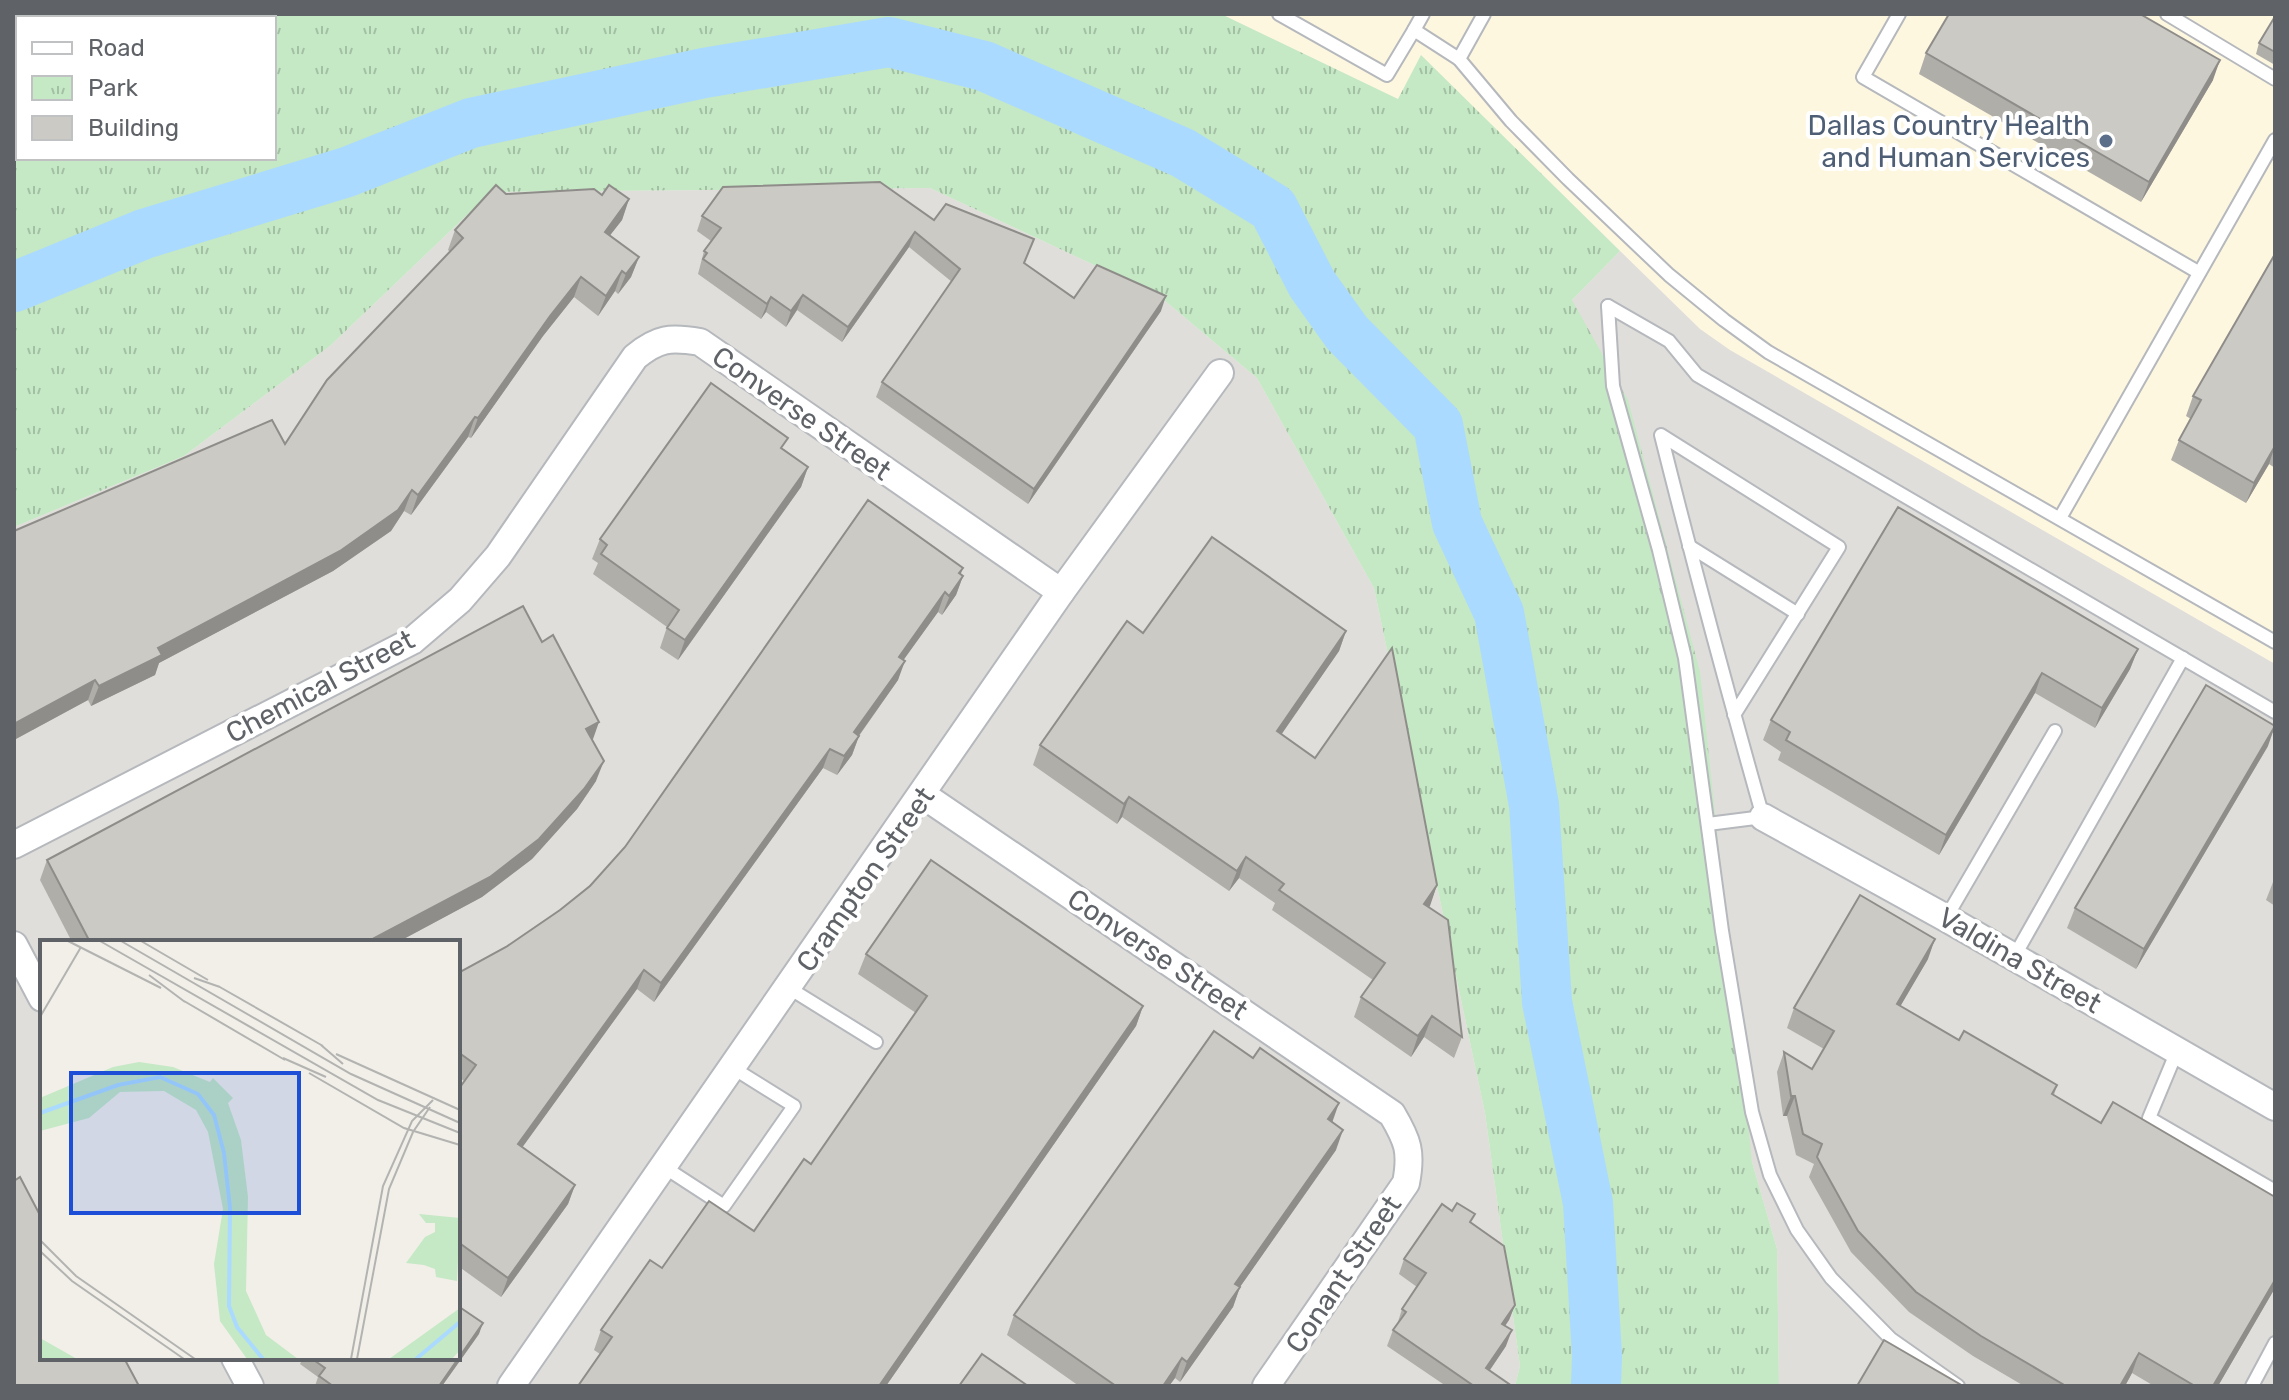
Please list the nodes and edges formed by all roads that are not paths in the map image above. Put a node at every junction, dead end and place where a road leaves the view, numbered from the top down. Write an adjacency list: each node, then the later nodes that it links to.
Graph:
1 (1279, 14): 6 (lane)
2 (1423, 14): 6 (lane)
3 (1484, 14): 7 (lane)
4 (1899, 14): 10 (lane)
5 (2167, 14): 8 (lane)
6 (1414, 30): 7 (lane)
7 (1459, 59): 13 (lane)
8 (2275, 79)
9 (2275, 140): 10 (lane)
10 (2198, 272): 13 (lane)
11 (654, 341): 15 (street, Converse Street); 25 (street, Chemical Street)
12 (1220, 373): 15 (street, Crampton Street)
13 (2060, 518): 17 (lane)
14 (1689, 546): 16 (lane); 16 (lane); 20 (lane)
15 (1061, 592): 22 (street, Crampton Street)
16 (1798, 614): 20 (lane)
17 (2275, 642)
18 (2183, 658): 19 (lane); 24 (lane); 28 (lane)
19 (2275, 712)
20 (1734, 715): 23 (lane)
21 (2055, 731): 26 (lane)
22 (923, 795): 29 (street, Crampton Street); 35 (street, Converse Street)
23 (1763, 817): 24 (lane); 26 (street, Valdina Street)
24 (1708, 824): 43 (lane)
25 (14, 845)
26 (1946, 918): 28 (street, Valdina Street)
27 (14, 945): 30 (street)
28 (2014, 957): 32 (street, Valdina Street)
29 (789, 988): 31 (lane); 33 (street, Crampton Street)
30 (40, 994)
31 (876, 1042)
32 (2177, 1051): 34 (street, Valdina Street); 37 (lane)
33 (733, 1068): 36 (street, Crampton Street); 36 (lane)
34 (2275, 1107)
35 (1392, 1114): 40 (street, Conant Street)
36 (664, 1167): 42 (street, Crampton Street)
37 (2275, 1191)
38 (2275, 1343): 44 (lane)
39 (236, 1360): 41 (street)
40 (1275, 1383)
41 (250, 1386)
42 (511, 1386)
43 (1958, 1386)
44 (2252, 1386)

